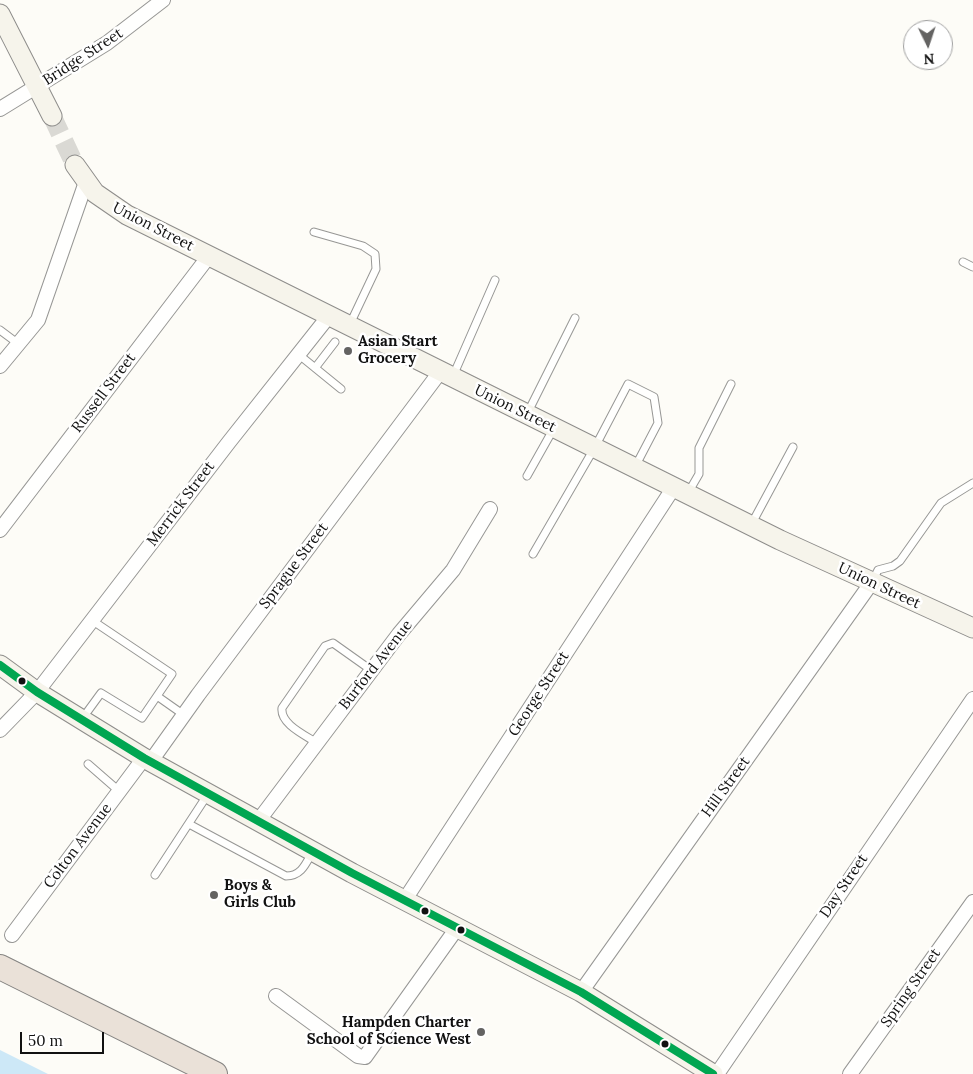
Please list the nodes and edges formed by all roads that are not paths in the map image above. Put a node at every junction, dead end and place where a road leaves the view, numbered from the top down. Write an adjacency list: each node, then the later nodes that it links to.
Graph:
1 (163, 0): 3 (street, Bridge Street)
2 (0, 14): 3 (main road)
3 (37, 87): 4 (street, Bridge Street); 5 (main road)
4 (0, 109)
5 (52, 116)
6 (75, 165): 7 (main road, Union Street)
7 (86, 182): 9 (main road, Union Street); 18 (street)
8 (314, 232): 15 (lane)
9 (209, 256): 13 (main road, Union Street); 35 (street, Russell Street)
10 (963, 262): 11 (lane)
11 (973, 267)
12 (495, 280): 22 (lane)
13 (328, 317): 15 (main road, Union Street); 19 (street, Merrick Street)
14 (575, 318): 25 (lane)
15 (349, 327): 22 (main road, Union Street)
16 (0, 330): 18 (lane)
17 (335, 342): 21 (lane)
18 (20, 345): 20 (street)
19 (298, 354): 21 (lane); 38 (street, Merrick Street)
20 (0, 366)
21 (315, 368): 24 (lane)
22 (446, 375): 25 (main road, Union Street); 45 (street, Sprague Street)
23 (731, 384): 32 (lane)
24 (341, 389)
25 (527, 414): 26 (main road, Union Street)
26 (554, 428): 28 (main road, Union Street); 30 (lane)
27 (793, 447): 34 (lane)
28 (595, 448): 29 (main road, Union Street); 29 (lane); 36 (lane)
29 (635, 468): 32 (main road, Union Street)
30 (528, 476)
31 (973, 483): 37 (lane)
32 (681, 490): 34 (main road, Union Street); 57 (street, George Street)
33 (490, 509): 41 (street, Burford Avenue)
34 (750, 525): 37 (main road, Union Street)
35 (0, 530)
36 (533, 554)
37 (872, 582): 39 (main road, Union Street); 63 (street, Hill Street)
38 (93, 620): 42 (street, Merrick Street); 43 (lane)
39 (973, 628)
40 (0, 664): 42 (main road)
41 (371, 670): 48 (street, Burford Avenue); 48 (lane)
42 (37, 692): 46 (main road); 47 (street, Merrick Street)
43 (157, 696): 45 (lane); 46 (lane)
44 (973, 699): 65 (street, Day Street)
45 (184, 715): 49 (street, Sprague Street)
46 (82, 720): 49 (main road)
47 (0, 730)
48 (316, 743): 53 (street, Burford Avenue)
49 (148, 759): 51 (street, Colton Avenue); 52 (main road)
50 (88, 764): 51 (lane)
51 (119, 791): 60 (street, Colton Avenue)
52 (209, 792): 53 (main road); 54 (lane)
53 (259, 820): 55 (main road)
54 (189, 824): 55 (lane); 56 (lane)
55 (313, 851): 57 (main road)
56 (155, 875)
57 (404, 901): 59 (main road)
58 (973, 902): 68 (street, Spring Street)
59 (457, 928): 63 (main road); 64 (street)
60 (12, 935)
61 (0, 967): 67 (highway)
62 (0, 983): 66 (highway)
63 (581, 992): 65 (main road)
64 (276, 996)
65 (707, 1072)
66 (183, 1074)
67 (215, 1074)
68 (850, 1074)

